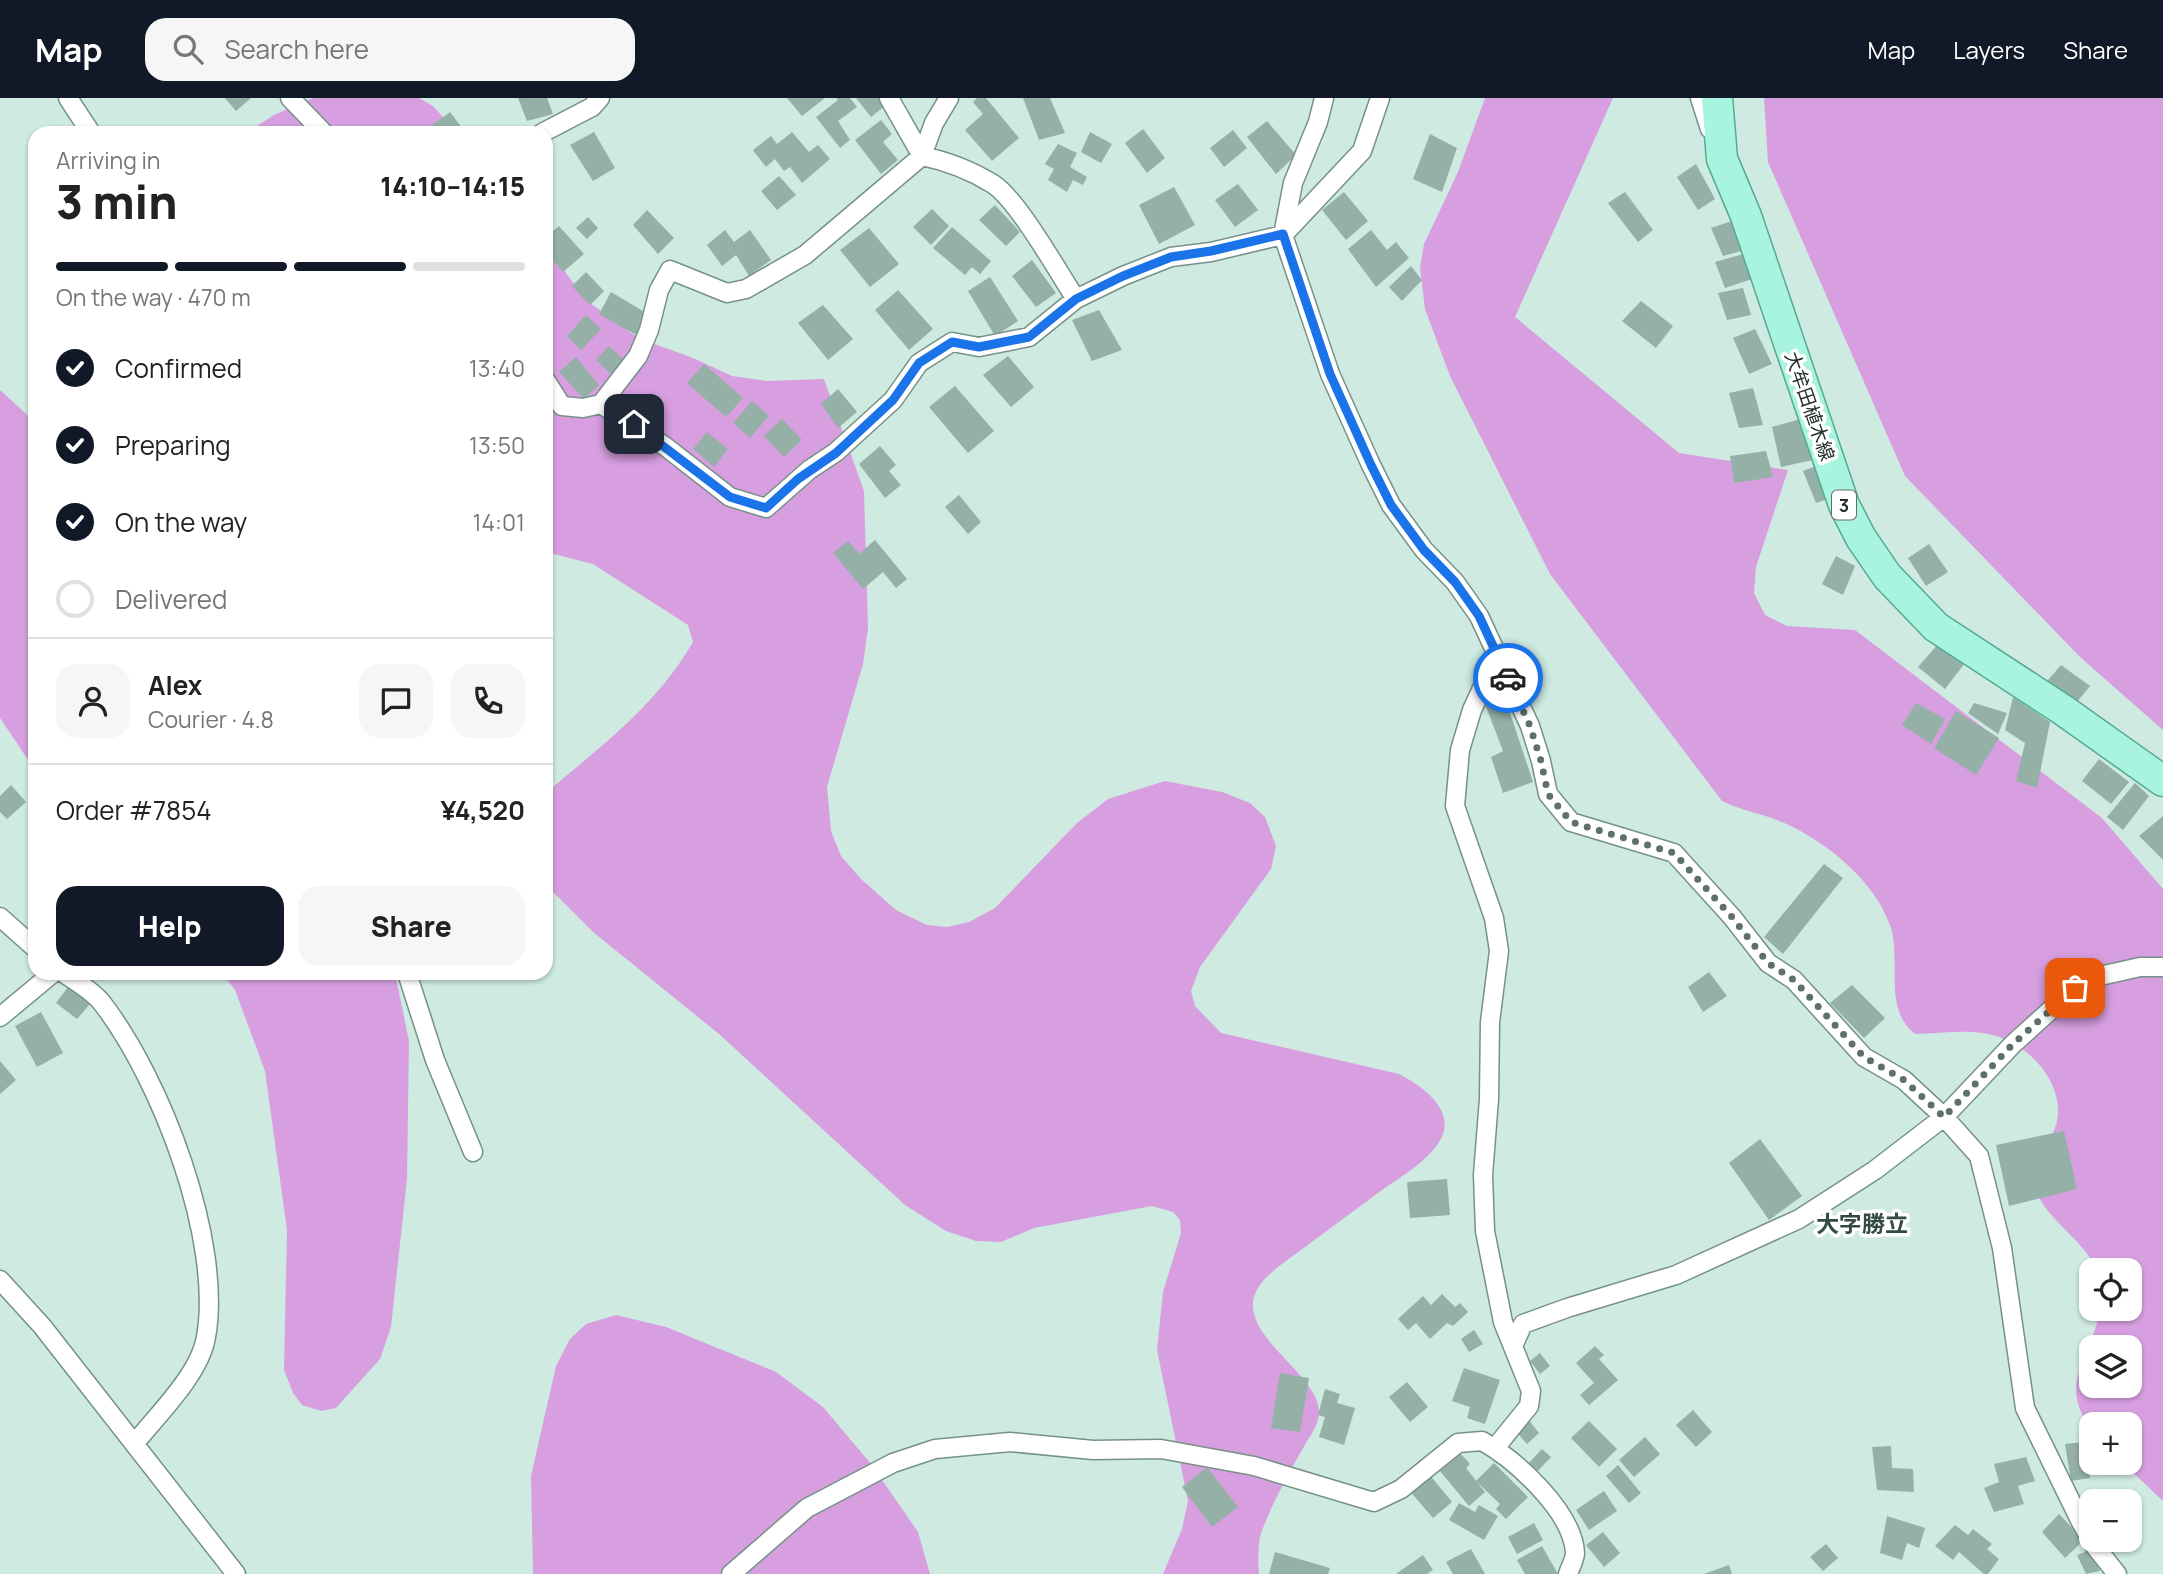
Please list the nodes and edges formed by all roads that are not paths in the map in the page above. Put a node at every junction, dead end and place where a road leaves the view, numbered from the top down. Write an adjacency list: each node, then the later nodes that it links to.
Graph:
1 (68, 98): 10 (street)
2 (290, 98): 11 (street)
3 (600, 98): 12 (street)
4 (889, 98): 13 (street)
5 (949, 98): 13 (street)
6 (1324, 98): 15 (street)
7 (1380, 98): 15 (street)
8 (1700, 98): 14 (street)
9 (1717, 98): 14 (main road, 大牟田植木線 / 3)
10 (86, 126)
11 (317, 126)
12 (553, 127)
13 (922, 156): 16 (street); 18 (street)
14 (1746, 216): 20 (main road, 大牟田植木線 / 3)
15 (1283, 234): 16 (street); 19 (street)
16 (1076, 299): 18 (street)
17 (553, 392): 18 (street)
18 (601, 404)
19 (1497, 656): 28 (street); 31 (street)
20 (2163, 781)
21 (0, 917): 22 (street)
22 (28, 942)
23 (2163, 967): 28 (street)
24 (44, 980): 27 (street)
25 (73, 980): 32 (street)
26 (409, 980): 29 (street)
27 (0, 1017)
28 (1944, 1117): 31 (street); 37 (street)
29 (473, 1152)
30 (0, 1280): 32 (street)
31 (1513, 1346): 33 (street)
32 (135, 1443): 34 (street)
33 (1495, 1448): 35 (street); 36 (street)
34 (236, 1574)
35 (732, 1574)
36 (1568, 1574)
37 (2117, 1574)

